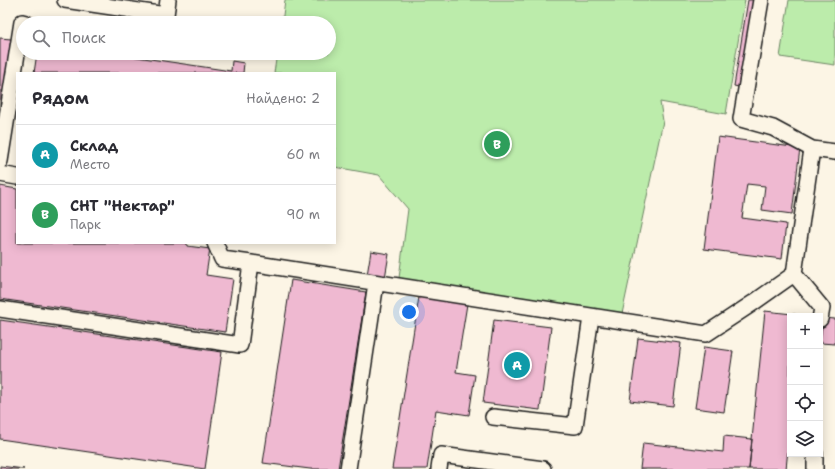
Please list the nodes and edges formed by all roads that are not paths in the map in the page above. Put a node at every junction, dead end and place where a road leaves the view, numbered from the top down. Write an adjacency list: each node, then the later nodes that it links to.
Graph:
1 (65, 0): 3 (street)
2 (761, 0): 5 (street)
3 (167, 7)
4 (16, 60): 7 (street)
5 (812, 149): 6 (street); 12 (street)
6 (835, 152)
7 (0, 161)
8 (0, 174): 9 (street)
9 (16, 177)
10 (215, 244): 11 (street)
11 (251, 263): 13 (street); 14 (street)
12 (794, 274): 15 (street); 16 (street)
13 (376, 283): 16 (street); 19 (street)
14 (0, 310)
15 (821, 313)
16 (591, 317): 17 (street)
17 (493, 417)
18 (815, 457): 22 (street)
19 (348, 469)
20 (439, 469): 21 (street)
21 (543, 469)
22 (815, 469)

